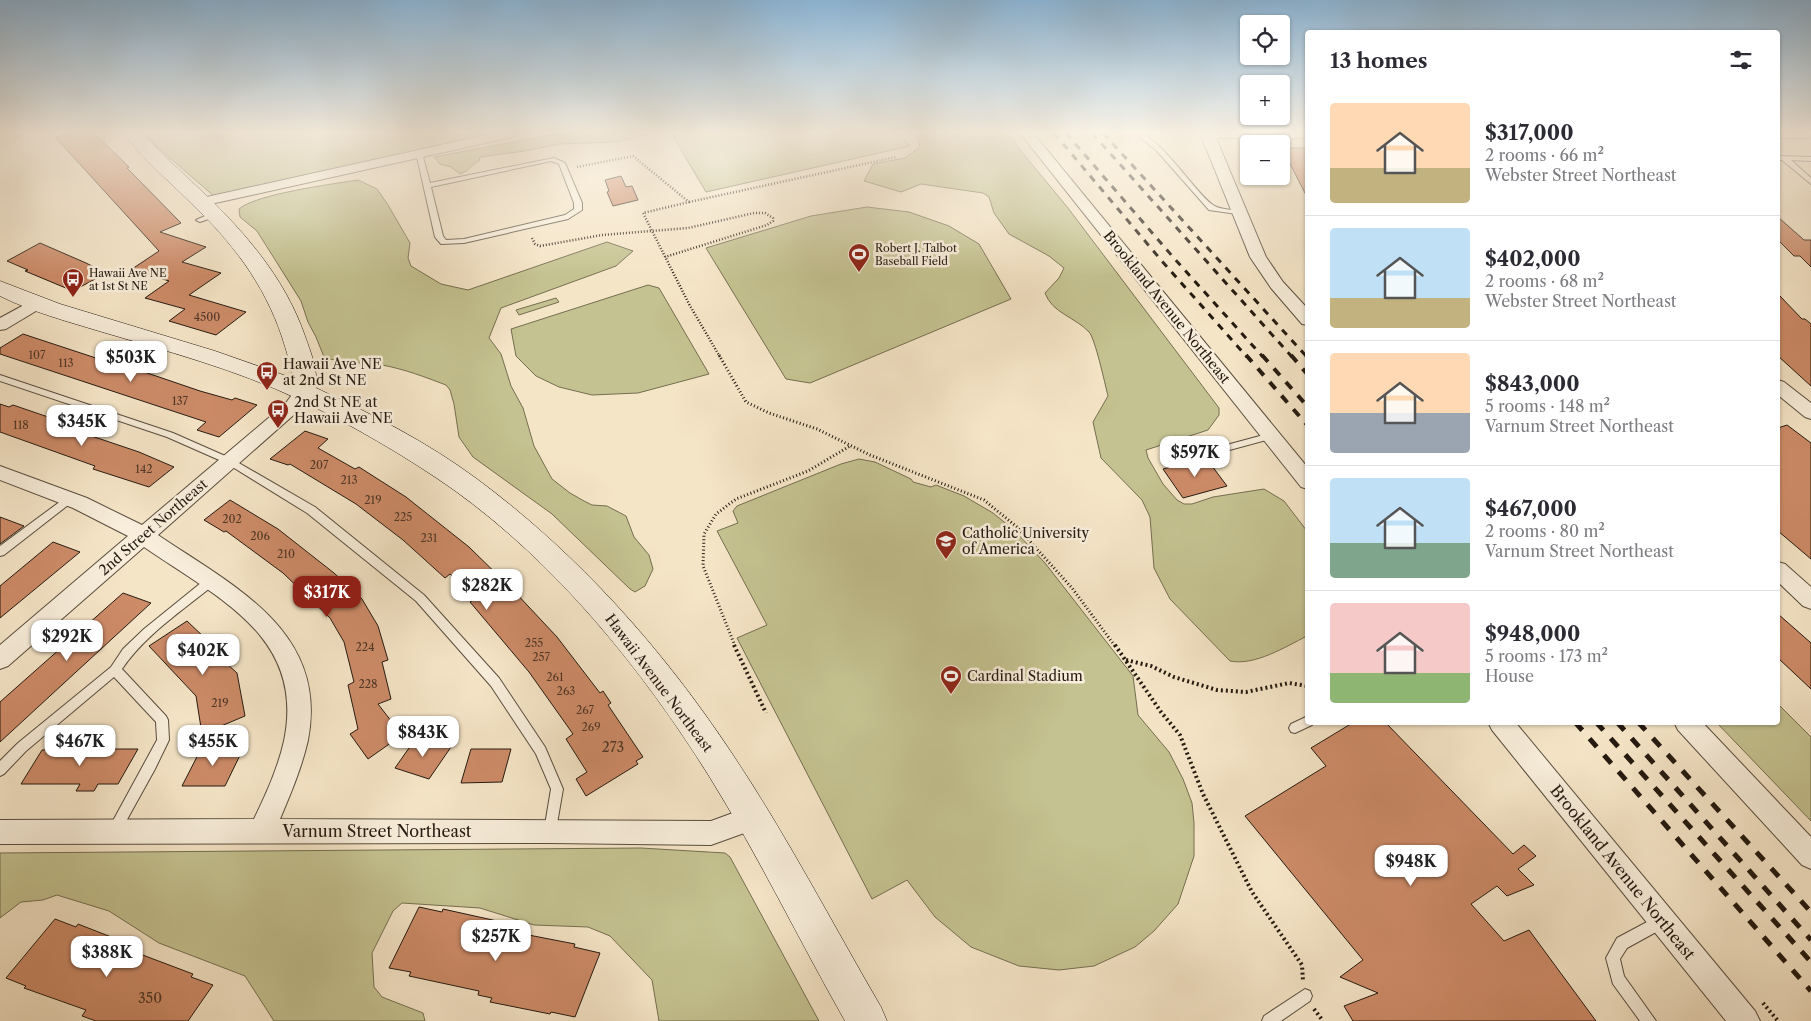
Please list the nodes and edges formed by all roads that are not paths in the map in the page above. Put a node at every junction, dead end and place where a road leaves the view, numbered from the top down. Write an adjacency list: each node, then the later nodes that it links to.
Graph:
1 (177, 181): 10 (street)
2 (319, 181): 10 (street)
3 (427, 181): 9 (lane)
4 (453, 181): 9 (lane)
5 (569, 181): 9 (lane)
6 (1065, 181): 20 (street, Brookland Avenue Northeast)
7 (1187, 181): 11 (lane)
8 (1227, 181): 11 (street)
9 (428, 186)
10 (205, 212): 18 (street)
11 (1241, 213): 14 (street)
12 (0, 288): 13 (street, Hawaii Avenue Northeast)
13 (35, 304): 15 (street); 18 (street, Hawaii Avenue Northeast)
14 (1305, 317)
15 (0, 325)
16 (0, 378): 22 (lane)
17 (1780, 391): 19 (street)
18 (303, 392): 22 (street, 2nd Street Northeast); 38 (street, Hawaii Avenue Northeast)
19 (1811, 413)
20 (1271, 436): 21 (lane); 24 (street, Brookland Avenue Northeast)
21 (1211, 452)
22 (229, 462): 26 (street, 2nd Street Northeast); 40 (lane)
23 (0, 473): 25 (street)
24 (1305, 478)
25 (69, 499): 26 (street); 27 (lane)
26 (143, 536): 29 (street); 31 (street, 2nd Street Northeast)
27 (0, 552)
28 (1780, 572): 30 (street)
29 (211, 581): 32 (lane); 39 (street)
30 (1811, 600)
31 (0, 659)
32 (115, 670): 37 (lane); 42 (lane)
33 (1305, 723): 36 (lane)
34 (1502, 725): 44 (street, Brookland Avenue Northeast)
35 (1689, 725): 43 (street)
36 (1295, 728)
37 (0, 770)
38 (752, 818): 40 (street, Varnum Street Northeast); 46 (street, Hawaii Avenue Northeast)
39 (262, 831): 40 (street, Varnum Street Northeast); 42 (street, Varnum Street Northeast)
40 (550, 831)
41 (0, 832): 42 (street, Varnum Street Northeast)
42 (113, 832)
43 (1811, 856)
44 (1663, 920): 48 (lane); 49 (street, Brookland Avenue Northeast)
45 (1305, 996): 47 (lane)
46 (867, 1021)
47 (1269, 1021)
48 (1649, 1021)
49 (1745, 1021)

